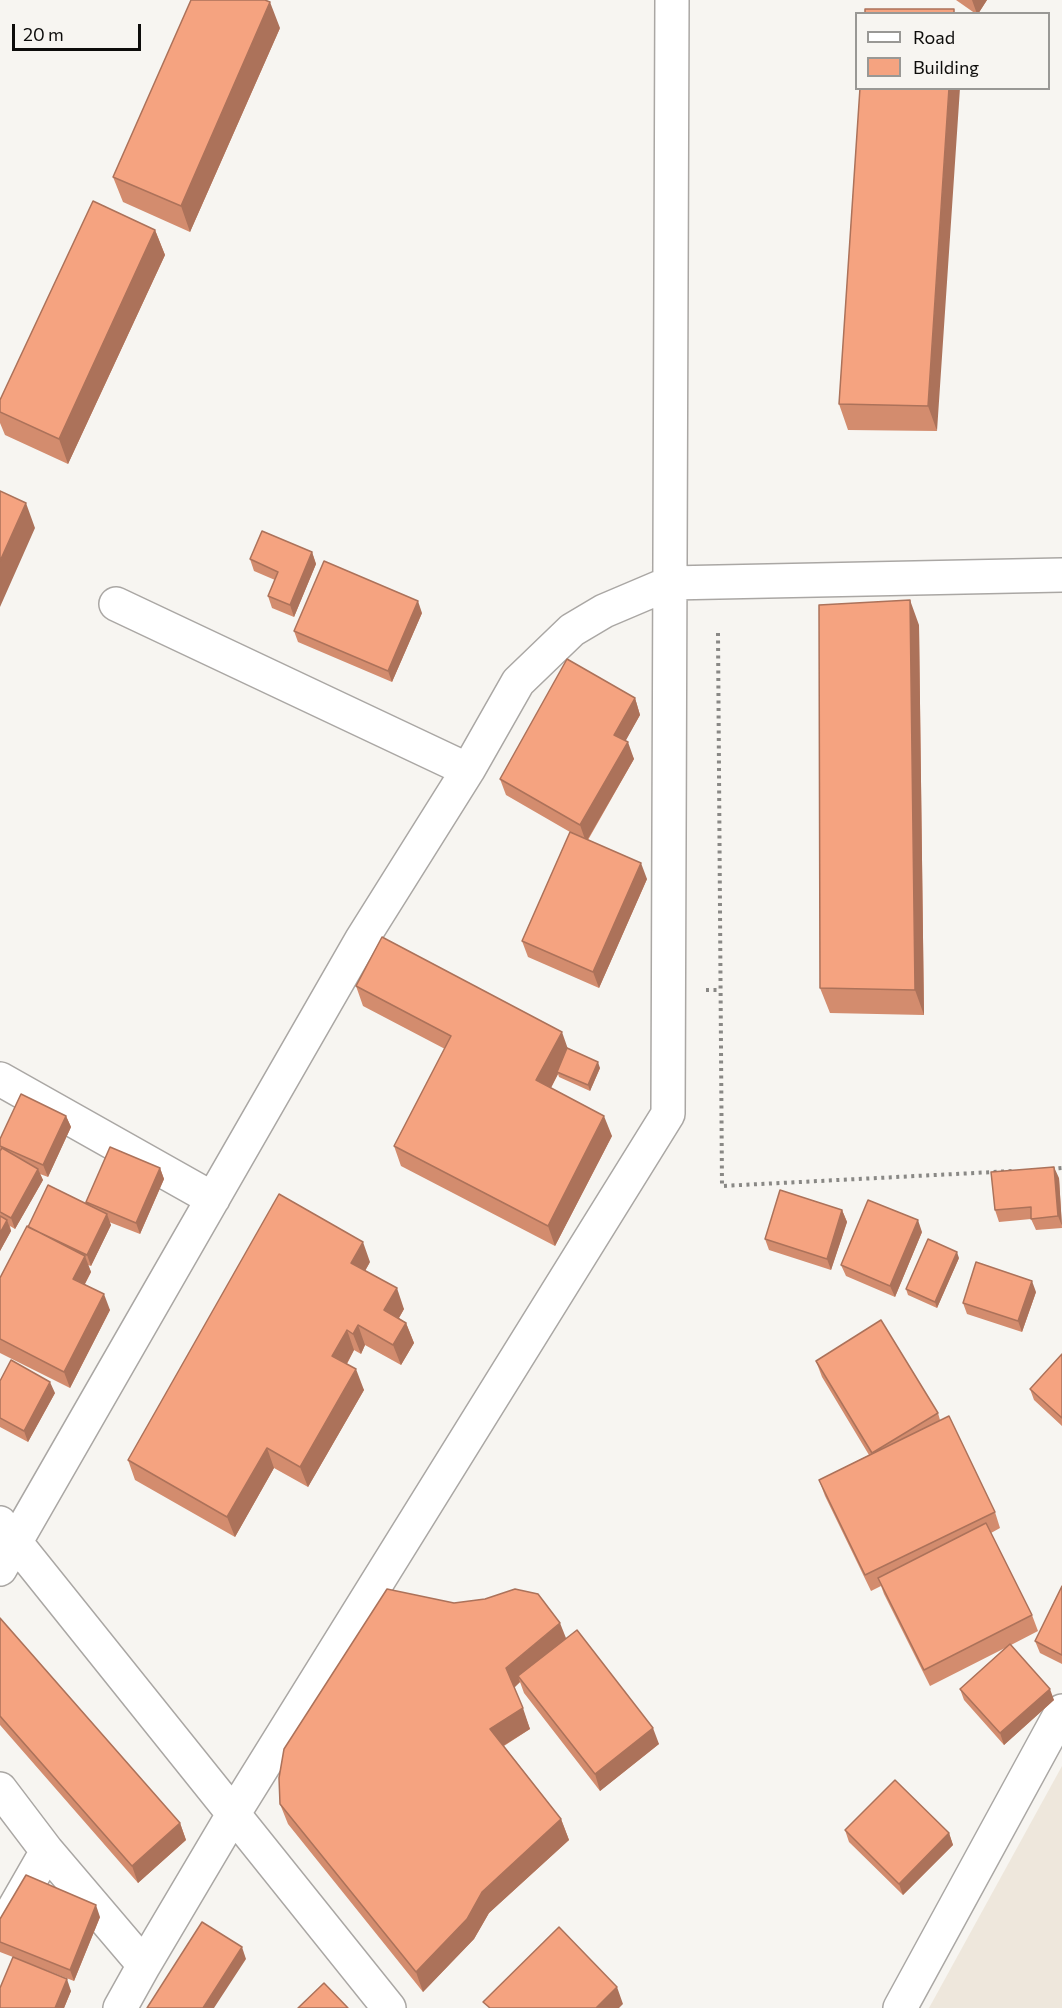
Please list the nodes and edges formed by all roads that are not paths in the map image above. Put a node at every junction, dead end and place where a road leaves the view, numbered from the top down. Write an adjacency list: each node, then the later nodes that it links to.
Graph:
1 (672, 0): 3 (street)
2 (1062, 575): 3 (street)
3 (670, 583): 5 (street); 11 (street)
4 (116, 604): 5 (street)
5 (468, 770): 7 (street)
6 (0, 1079): 7 (street)
7 (213, 1199): 8 (street)
8 (5, 1545): 11 (street)
9 (1062, 1711): 17 (street)
10 (0, 1789): 12 (street)
11 (234, 1813): 14 (street); 16 (street)
12 (47, 1851): 13 (street); 14 (street)
13 (0, 1933)
14 (144, 1965): 15 (street)
15 (120, 2008)
16 (389, 2008)
17 (900, 2008)

